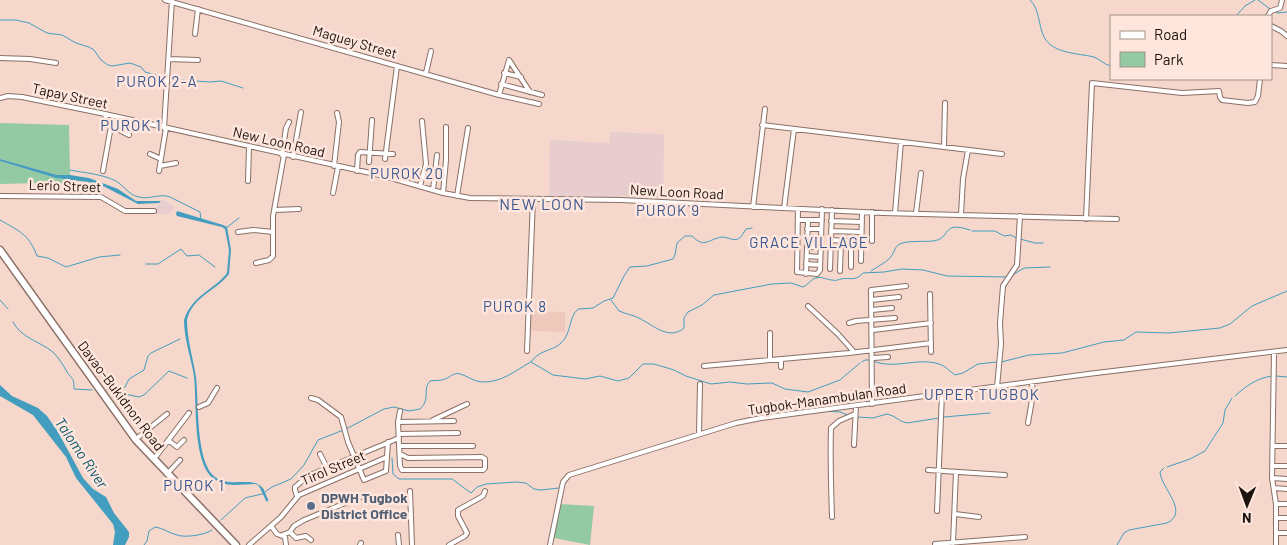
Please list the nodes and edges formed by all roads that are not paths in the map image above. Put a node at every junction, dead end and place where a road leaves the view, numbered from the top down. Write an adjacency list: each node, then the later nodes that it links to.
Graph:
1 (165, 0): 3 (street, Maguey Street)
2 (1282, 0): 5 (street)
3 (172, 1): 4 (street, Maguey Street); 11 (street)
4 (198, 9): 7 (street); 15 (street, Maguey Street)
5 (1269, 15)
6 (1272, 26): 8 (street)
7 (196, 34)
8 (1287, 36)
9 (431, 51): 17 (street)
10 (0, 58): 13 (street)
11 (169, 59): 12 (street); 22 (street)
12 (198, 60)
13 (56, 63)
14 (1272, 65): 16 (street)
15 (397, 66): 17 (street, Maguey Street); 50 (street)
16 (1287, 66)
17 (426, 73): 25 (street, Maguey Street)
18 (504, 73): 19 (street); 19 (street); 23 (street)
19 (521, 77): 24 (street)
20 (153, 78): 22 (street)
21 (1260, 80): 86 (street)
22 (167, 81): 40 (street)
23 (501, 84): 24 (street); 25 (street)
24 (530, 92): 26 (street)
25 (498, 95): 29 (street, Maguey Street)
26 (542, 95)
27 (0, 98): 33 (street, Tapay Street)
28 (945, 103): 45 (street)
29 (539, 104)
30 (765, 109): 37 (street)
31 (301, 112): 55 (street)
32 (337, 113): 60 (street)
33 (105, 114): 38 (street); 40 (street, Tapay Street)
34 (372, 120): 48 (street)
35 (422, 120): 65 (street)
36 (289, 122): 53 (street)
37 (762, 125): 42 (street); 72 (street)
38 (111, 126): 43 (street); 61 (street)
39 (446, 127): 68 (street)
40 (165, 128): 46 (street, New Loon Road); 56 (street)
41 (468, 128): 70 (street)
42 (794, 129): 44 (street); 73 (street)
43 (129, 135)
44 (901, 142): 45 (street); 82 (street)
45 (944, 146): 47 (street)
46 (249, 147): 53 (street, New Loon Road); 64 (street)
47 (968, 150): 52 (street); 84 (street)
48 (370, 152): 50 (street); 58 (street); 62 (street)
49 (150, 154): 56 (street)
50 (385, 154): 51 (street); 57 (street)
51 (393, 154)
52 (1002, 154)
53 (283, 155): 55 (street, New Loon Road); 77 (street)
54 (437, 155): 66 (street)
55 (293, 157): 60 (street, New Loon Road)
56 (161, 158): 59 (street)
57 (384, 159)
58 (369, 162)
59 (176, 163)
60 (336, 166): 62 (street, New Loon Road); 67 (street)
61 (103, 171)
62 (357, 171): 65 (street, New Loon Road)
63 (921, 173): 83 (street)
64 (248, 181)
65 (420, 186): 66 (street, New Loon Road)
66 (433, 190): 68 (street, New Loon Road)
67 (333, 193)
68 (443, 193): 70 (street, New Loon Road)
69 (0, 196): 79 (street, Lerio Street)
70 (457, 196): 71 (street, New Loon Road)
71 (533, 198): 72 (street, New Loon Road); 135 (street)
72 (753, 207): 73 (street, New Loon Road)
73 (784, 208): 75 (street, New Loon Road)
74 (299, 209): 77 (street)
75 (798, 209): 76 (street, New Loon Road); 88 (street)
76 (822, 209): 78 (street, New Loon Road); 90 (street)
77 (274, 210): 97 (street)
78 (832, 210): 80 (street, New Loon Road); 91 (street)
79 (154, 211)
80 (862, 212): 81 (street, New Loon Road); 92 (street)
81 (872, 212): 82 (street, New Loon Road); 103 (street)
82 (895, 213): 83 (street, New Loon Road)
83 (916, 213): 84 (street, New Loon Road)
84 (961, 214): 85 (street, New Loon Road)
85 (1020, 216): 86 (street, New Loon Road); 147 (street)
86 (1086, 218): 87 (street, New Loon Road)
87 (1117, 219)
88 (798, 220): 89 (street); 118 (street)
89 (808, 220): 90 (street); 93 (street)
90 (822, 220): 94 (street)
91 (831, 221): 92 (street); 95 (street)
92 (862, 222): 98 (street)
93 (808, 229): 94 (street); 99 (street)
94 (822, 229): 100 (street)
95 (831, 231): 98 (street); 101 (street)
96 (238, 232): 97 (street)
97 (272, 232): 112 (street)
98 (861, 232): 105 (street)
99 (807, 238): 100 (street); 106 (street)
100 (821, 238): 107 (street)
101 (831, 240): 102 (street); 116 (street)
102 (841, 241): 104 (street); 117 (street)
103 (872, 241)
104 (851, 242): 105 (street); 115 (street)
105 (861, 242): 111 (street)
106 (807, 247): 107 (street); 109 (street)
107 (821, 248): 110 (street)
108 (0, 250): 167 (highway, Davao-Bukidnon Road)
109 (807, 256): 110 (street); 113 (street)
110 (820, 257): 114 (street)
111 (861, 261)
112 (256, 263)
113 (806, 264): 114 (street); 118 (street)
114 (820, 265): 118 (street)
115 (851, 268)
116 (830, 269)
117 (840, 271)
118 (806, 274)
119 (906, 286): 122 (street)
120 (930, 294): 129 (street)
121 (899, 297): 122 (street)
122 (871, 300): 125 (street)
123 (808, 306): 136 (street)
124 (892, 308): 125 (street)
125 (872, 310): 127 (street)
126 (895, 318): 127 (street)
127 (872, 320): 128 (street); 130 (street)
128 (849, 323)
129 (931, 323): 130 (street); 132 (street)
130 (872, 330): 133 (street)
131 (770, 333): 142 (street)
132 (931, 343): 133 (street); 137 (street)
133 (873, 349): 136 (street); 141 (street)
134 (1287, 350): 138 (street, Tugbok-Manambulan Road)
135 (527, 351)
136 (854, 352): 140 (street)
137 (931, 352)
138 (1274, 352): 145 (street, Tugbok-Manambulan Road); 175 (street)
139 (888, 357): 141 (street)
140 (781, 358): 142 (street); 144 (street)
141 (872, 358): 152 (street)
142 (770, 359): 143 (street)
143 (704, 366)
144 (781, 367)
145 (1032, 382): 147 (street, Tugbok-Manambulan Road); 162 (street)
146 (700, 384): 165 (street)
147 (996, 387): 149 (street, Tugbok-Manambulan Road)
148 (217, 388): 154 (street)
149 (942, 394): 152 (street, Tugbok-Manambulan Road); 188 (street)
150 (310, 398): 179 (street)
151 (467, 404): 159 (street)
152 (872, 404): 153 (street, Tugbok-Manambulan Road)
153 (856, 406): 158 (street); 165 (street, Tugbok-Manambulan Road)
154 (199, 407)
155 (400, 411): 161 (street)
156 (189, 413): 168 (street)
157 (167, 414): 167 (street)
158 (855, 414): 171 (street); 204 (street)
159 (433, 421): 160 (street); 161 (street)
160 (454, 421)
161 (398, 422): 166 (street)
162 (1028, 424)
163 (458, 433): 164 (street)
164 (448, 434): 166 (street); 173 (street)
165 (699, 434): 224 (street, Tugbok-Manambulan Road)
166 (399, 436): 170 (street); 172 (street)
167 (136, 440): 181 (highway, Davao-Bukidnon Road)
168 (168, 440): 169 (street); 181 (street)
169 (184, 440)
170 (388, 442): 179 (street); 180 (street)
171 (854, 445)
172 (399, 446): 173 (street); 178 (street)
173 (448, 446): 174 (street)
174 (473, 446)
175 (1273, 446): 176 (street); 183 (street)
176 (1287, 446)
177 (320, 454): 185 (street)
178 (400, 454): 178 (street)
179 (354, 457): 185 (street); 186 (street)
180 (387, 457): 186 (street, Tirol Street); 186 (street)
181 (153, 460): 190 (highway, Davao-Bukidnon Road)
182 (180, 460): 190 (street)
183 (1273, 466): 184 (street); 192 (street)
184 (1287, 466)
185 (327, 468): 199 (street)
186 (359, 469): 199 (street, Tirol Street)
187 (928, 470): 188 (street)
188 (939, 470): 189 (street); 202 (street)
189 (956, 472): 191 (street); 203 (street)
190 (167, 474): 218 (highway, Davao-Bukidnon Road)
191 (1005, 475)
192 (1272, 478): 193 (street); 194 (street)
193 (1287, 478)
194 (1274, 488): 195 (street); 200 (street)
195 (1287, 489)
196 (410, 491): 222 (street)
197 (485, 491): 223 (street)
198 (365, 495): 209 (street)
199 (297, 496): 208 (street, Tirol Street)
200 (1276, 504): 201 (street); 206 (street)
201 (1287, 504)
202 (937, 511)
203 (955, 514): 205 (street); 216 (street)
204 (832, 517)
205 (979, 517)
206 (1276, 518): 207 (street); 210 (street)
207 (1287, 518)
208 (271, 526): 212 (street); 219 (street, Tirol Street)
209 (290, 532): 212 (street); 215 (street)
210 (1276, 533): 211 (street); 225 (street)
211 (1287, 533)
212 (282, 535): 220 (street)
213 (398, 535): 221 (street)
214 (1025, 537): 216 (street)
215 (311, 540)
216 (953, 543): 217 (street)
217 (936, 544)
218 (236, 545)
219 (249, 545)
220 (286, 545)
221 (399, 545)
222 (412, 545)
223 (450, 545)
224 (550, 545)
225 (1276, 545)

